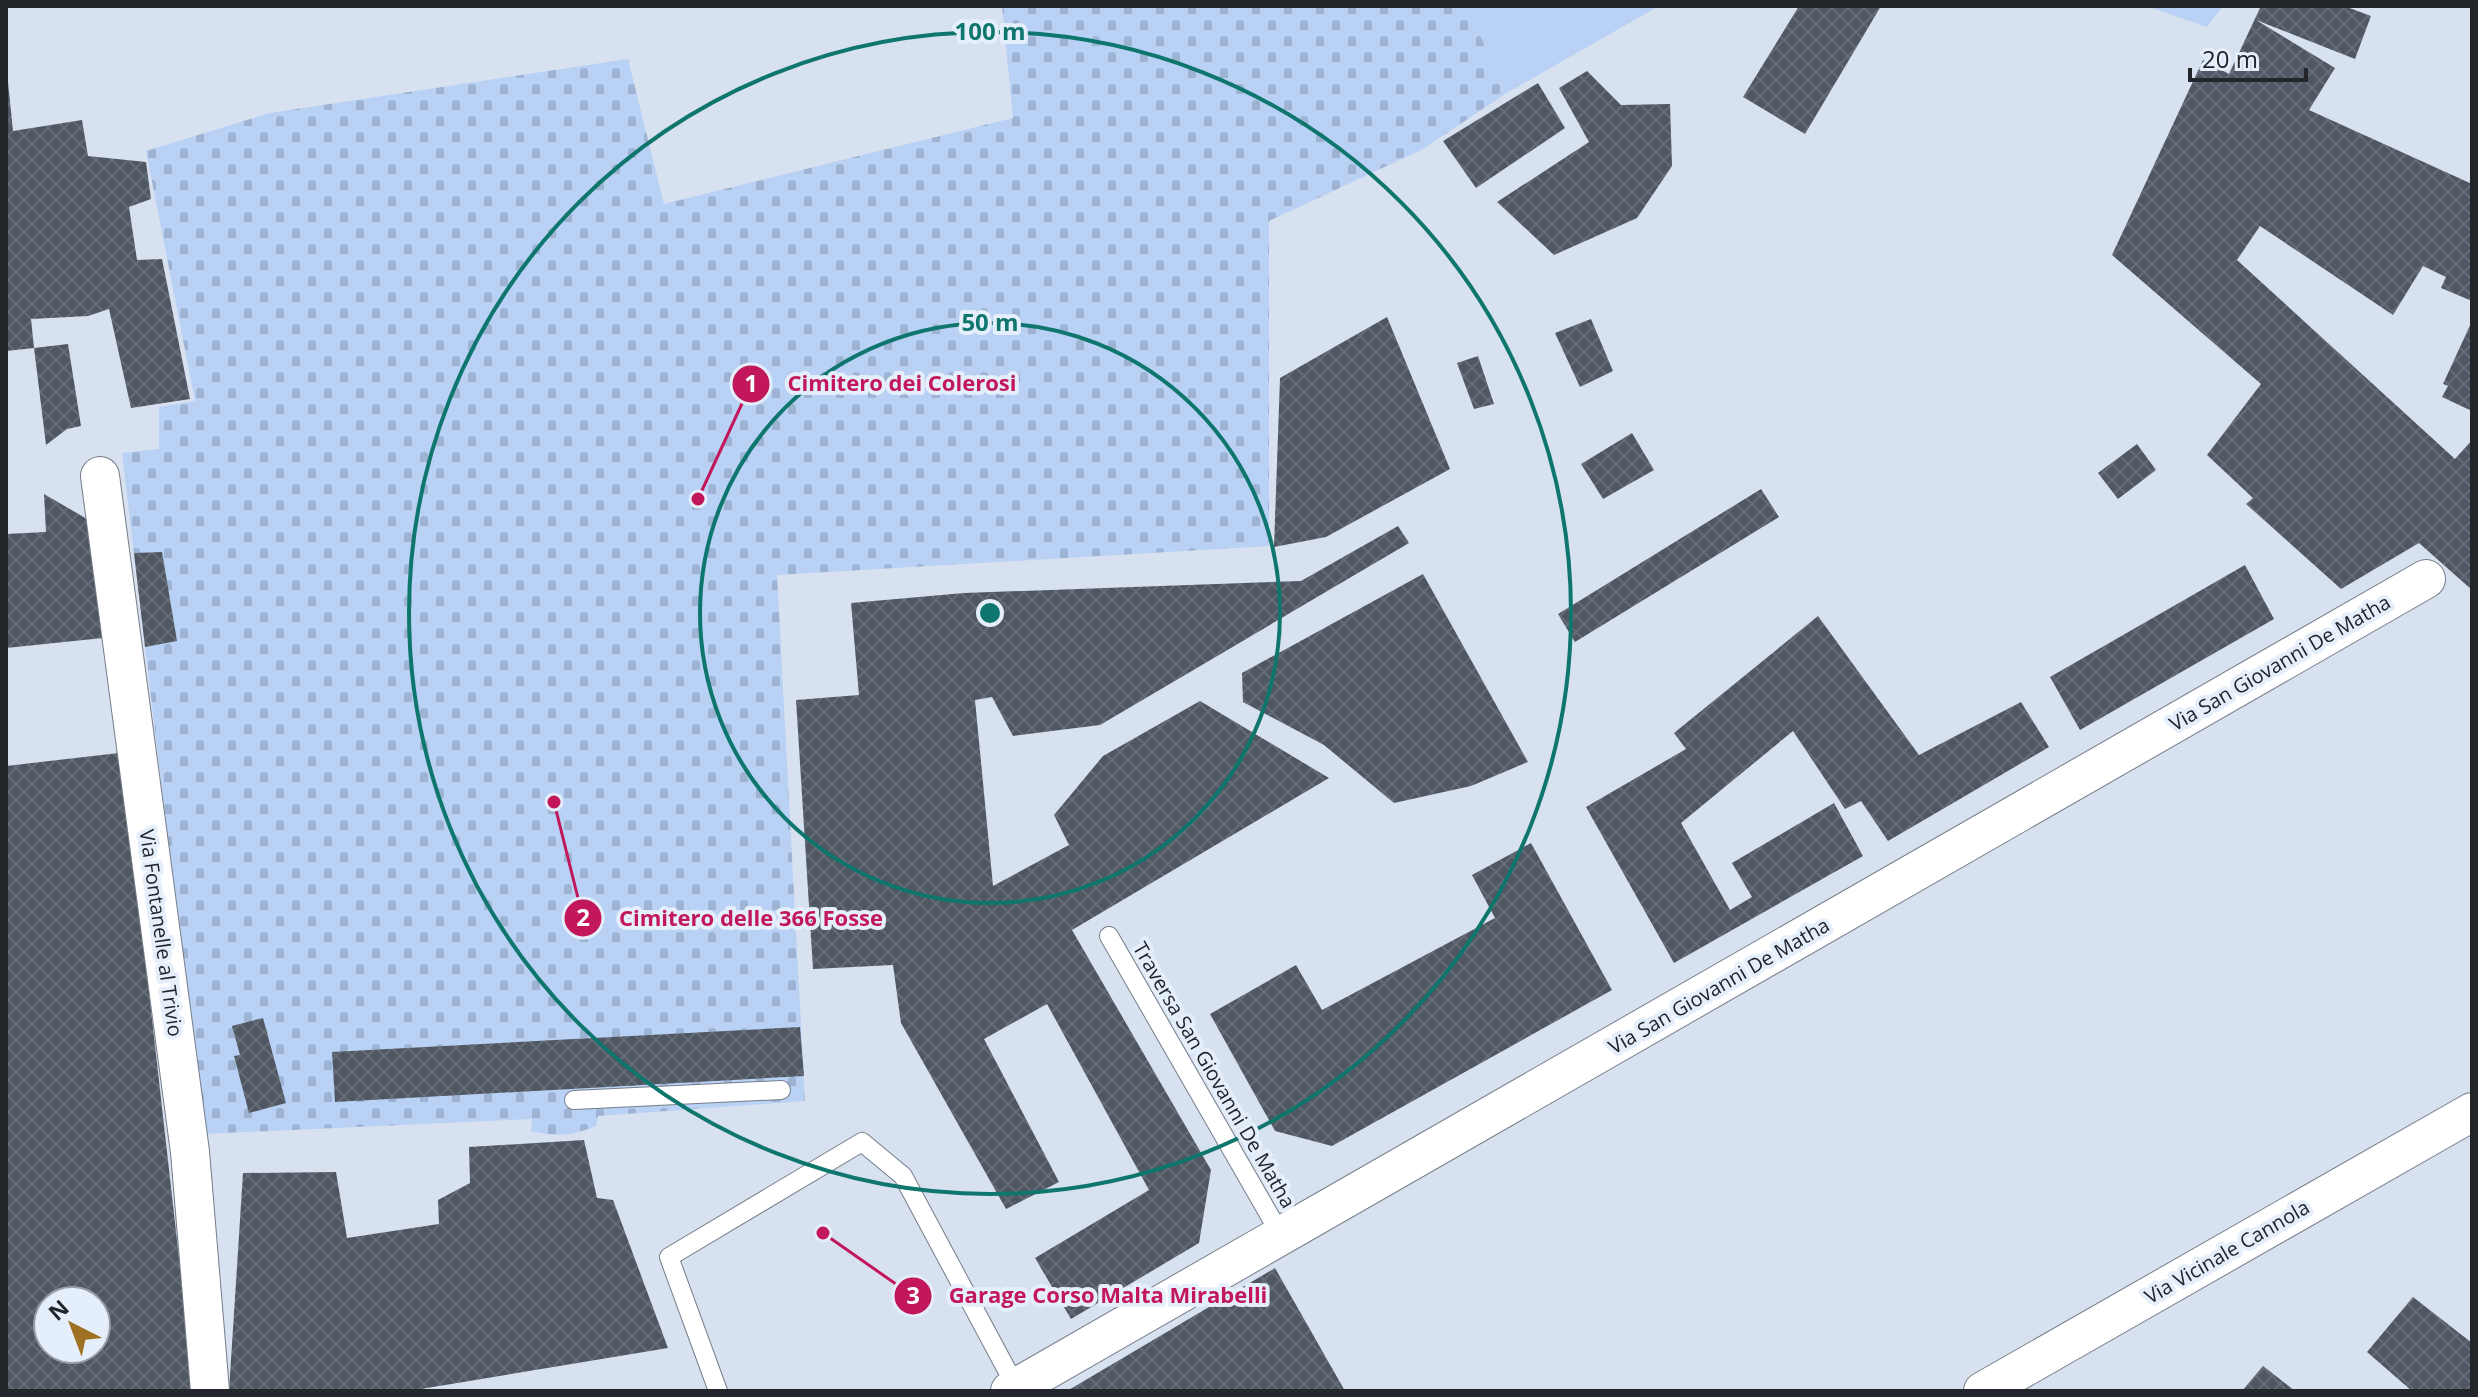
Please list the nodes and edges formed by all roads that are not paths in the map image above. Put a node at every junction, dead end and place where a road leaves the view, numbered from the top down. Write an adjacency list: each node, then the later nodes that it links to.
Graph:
1 (100, 476): 9 (street, Via Fontanelle al Trivio)
2 (2426, 579): 7 (street, Via San Giovanni De Matha)
3 (1109, 936): 7 (lane, Traversa San Giovanni De Matha)
4 (781, 1090): 5 (lane)
5 (574, 1100)
6 (2472, 1112): 11 (street, Via Vicinale Cannola)
7 (1282, 1237): 8 (street, Via San Giovanni De Matha)
8 (1013, 1389): 10 (lane)
9 (210, 1391)
10 (718, 1391)
11 (1983, 1391)

